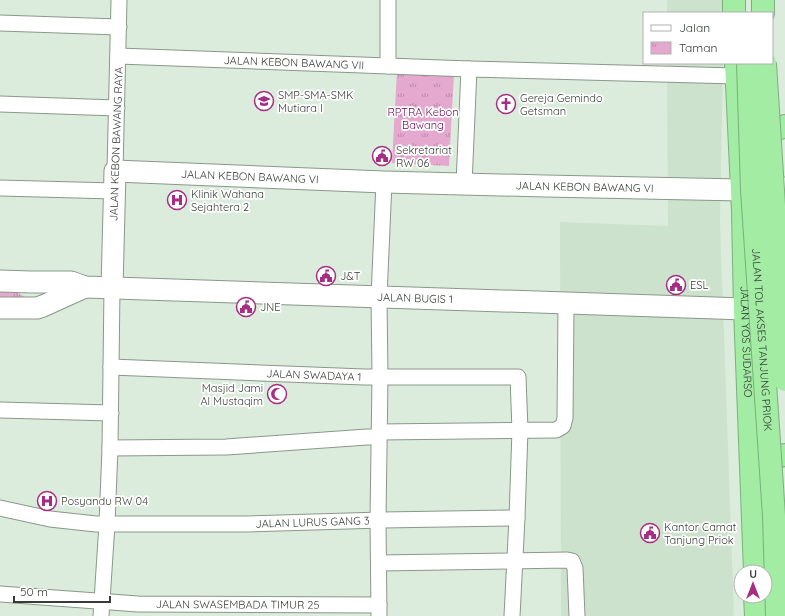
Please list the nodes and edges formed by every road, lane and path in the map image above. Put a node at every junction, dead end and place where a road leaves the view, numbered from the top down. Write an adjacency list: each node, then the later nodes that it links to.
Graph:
1 (119, 0): 10 (street, JALAN KEBON BAWANG RAYA)
2 (388, 0): 13 (street)
3 (734, 0): 6 (highway)
4 (746, 0): 7 (highway)
5 (763, 0): 8 (highway)
6 (734, 12)
7 (746, 12)
8 (763, 12)
9 (0, 23): 10 (street)
10 (119, 27): 11 (street, JALAN KEBON BAWANG RAYA)
11 (118, 56): 13 (street, JALAN KEBON BAWANG VII); 17 (street, JALAN KEBON BAWANG RAYA)
12 (765, 64): 38 (highway, JALAN TOL AKSES TANJUNG PRIOK, bridge)
13 (388, 66): 15 (street, JALAN KEBON BAWANG VII)
14 (740, 67): 15 (street, JALAN KEBON BAWANG VII); 18 (highway, JALAN YOS SUDARSO); 62 (highway, JALAN TOL AKSES TANJUNG PRIOK, bridge)
15 (469, 69): 22 (street)
16 (0, 104): 17 (street)
17 (117, 108): 20 (street, JALAN KEBON BAWANG RAYA)
18 (738, 114): 19 (highway); 25 (highway, JALAN YOS SUDARSO)
19 (785, 126)
20 (116, 171): 21 (street, JALAN KEBON BAWANG VI); 26 (street, JALAN KEBON BAWANG RAYA)
21 (384, 182): 22 (street, JALAN KEBON BAWANG VI); 31 (street)
22 (464, 184): 25 (street, JALAN KEBON BAWANG VI)
23 (0, 188): 26 (street)
24 (785, 188): 25 (street, JALAN KEBON BAWANG VI)
25 (741, 190): 35 (highway, JALAN YOS SUDARSO)
26 (115, 191): 30 (street, JALAN KEBON BAWANG RAYA)
27 (0, 281): 28 (street, JALAN BUGIS 1)
28 (31, 282): 29 (street, JALAN BUGIS 1); 34 (street)
29 (85, 287): 30 (street, JALAN BUGIS 1); 34 (street, JALAN BUGIS 1)
30 (112, 288): 31 (street, JALAN BUGIS 1); 36 (street)
31 (379, 297): 32 (street, JALAN BUGIS 1); 37 (street)
32 (566, 304): 35 (street, JALAN BUGIS 1); 41 (street)
33 (0, 308): 34 (street, JALAN BUGIS 1)
34 (25, 308)
35 (745, 309): 43 (highway, JALAN YOS SUDARSO)
36 (111, 367): 37 (street, JALAN SWADAYA 1); 40 (street)
37 (380, 377): 41 (street, JALAN SWADAYA 1); 42 (street)
38 (785, 380)
39 (0, 410): 40 (street)
40 (111, 413): 44 (street)
41 (520, 430): 42 (street); 49 (street)
42 (379, 434): 44 (street); 50 (street)
43 (750, 441): 45 (highway); 47 (highway, JALAN YOS SUDARSO)
44 (110, 448): 51 (street)
45 (785, 455)
46 (785, 479): 47 (highway)
47 (752, 495): 54 (highway, JALAN YOS SUDARSO)
48 (0, 508): 51 (street, JALAN LURUS GANG 3)
49 (517, 518): 50 (street, JALAN LURUS GANG 3); 52 (street)
50 (378, 520): 51 (street, JALAN LURUS GANG 3); 53 (street)
51 (107, 524): 57 (street)
52 (515, 561): 53 (street); 59 (street); 60 (street)
53 (379, 563): 58 (street)
54 (755, 564)
55 (0, 594): 57 (street, JALAN SWASEMBADA TIMUR 25)
56 (756, 604): 61 (highway)
57 (102, 609): 58 (street, JALAN SWASEMBADA TIMUR 25)
58 (379, 611)
59 (512, 616)
60 (577, 616)
61 (756, 616)
62 (777, 616)

